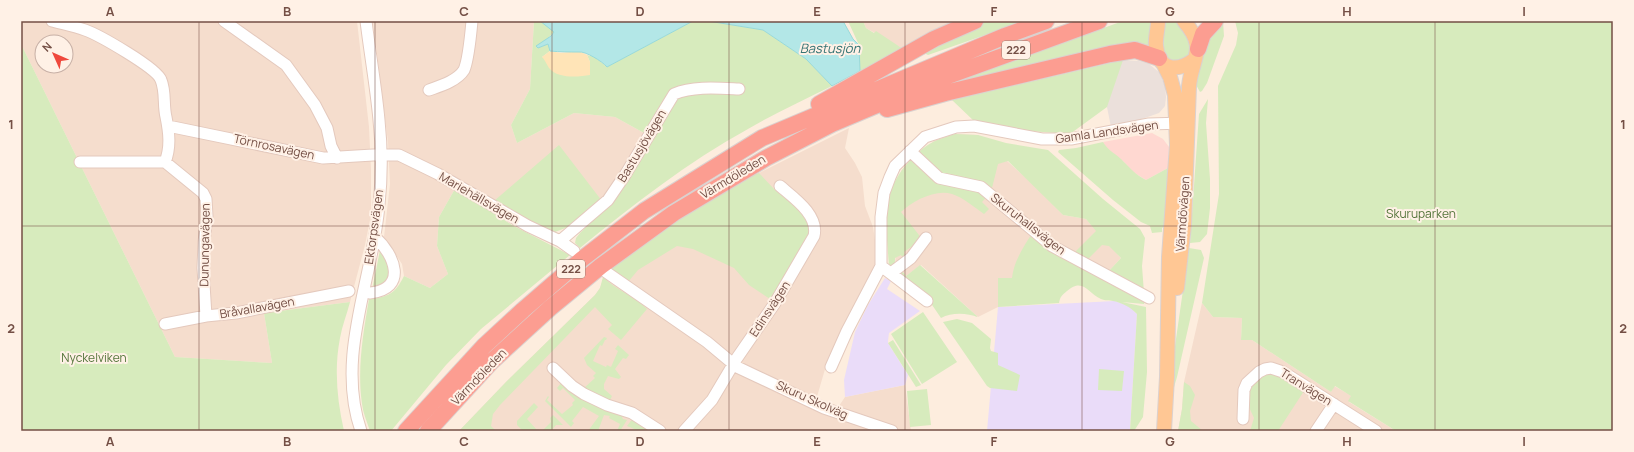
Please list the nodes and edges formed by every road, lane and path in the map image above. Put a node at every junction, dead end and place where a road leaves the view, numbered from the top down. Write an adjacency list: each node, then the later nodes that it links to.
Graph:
1 (52, 21): 18 (street)
2 (224, 21): 22 (street)
3 (366, 21): 21 (street, Ektorpsvägen)
4 (472, 21): 14 (street)
5 (975, 21): 19 (highway)
6 (1046, 21): 13 (highway, Värmdöleden / 222)
7 (1099, 21): 13 (highway, Värmdöleden / 222)
8 (1158, 21): 12 (main road, Värmdövägen)
9 (1184, 21): 11 (main road)
10 (1215, 21): 11 (highway)
11 (1197, 54): 12 (main road); 17 (main road, Värmdövägen)
12 (1161, 60): 16 (highway); 17 (main road, Värmdövägen)
13 (928, 75): 16 (highway, Värmdöleden / 222)
14 (429, 90)
15 (739, 90): 28 (street, Bastusjövägen)
16 (828, 118): 19 (highway, Värmdöleden / 222); 46 (highway, Värmdöleden / 222)
17 (1182, 123): 20 (street, Gamla Landsvägen); 50 (main road, Värmdövägen)
18 (168, 126): 22 (street, Törnrosavägen); 24 (street)
19 (762, 138): 45 (highway, Värmdöleden / 222)
20 (910, 151): 30 (street, Gamla Landsvägen); 35 (street, Skuruhallsvägen)
21 (381, 155): 22 (street, Törnrosavägen); 26 (street, Ektorpsvägen); 28 (street, Mariehällsvägen)
22 (337, 158)
23 (80, 162): 24 (street)
24 (165, 162): 37 (street, Dunungavägen)
25 (780, 186): 39 (street, Edinsvägen)
26 (375, 237): 34 (street); 44 (street, Ektorpsvägen)
27 (926, 238): 32 (street)
28 (560, 241): 29 (street, Mariehällsvägen)
29 (574, 250)
30 (881, 266): 32 (street); 40 (street, Gamla Landsvägen)
31 (606, 272): 39 (street)
32 (891, 273): 36 (street)
33 (349, 291): 37 (street, Bråvallavägen)
34 (370, 293)
35 (1149, 298)
36 (927, 301)
37 (206, 316): 38 (street, Bråvallavägen)
38 (165, 324)
39 (733, 364): 48 (street, Edinsvägen); 49 (street, Skuru Skolväg)
40 (831, 367)
41 (553, 368): 47 (street)
42 (1334, 404): 43 (street, Tranvägen); 51 (street); 52 (street, Tranvägen)
43 (1243, 419)
44 (361, 431)
45 (406, 431)
46 (428, 431)
47 (660, 431)
48 (684, 431)
49 (892, 431)
50 (1164, 431)
51 (1316, 431)
52 (1376, 431)

